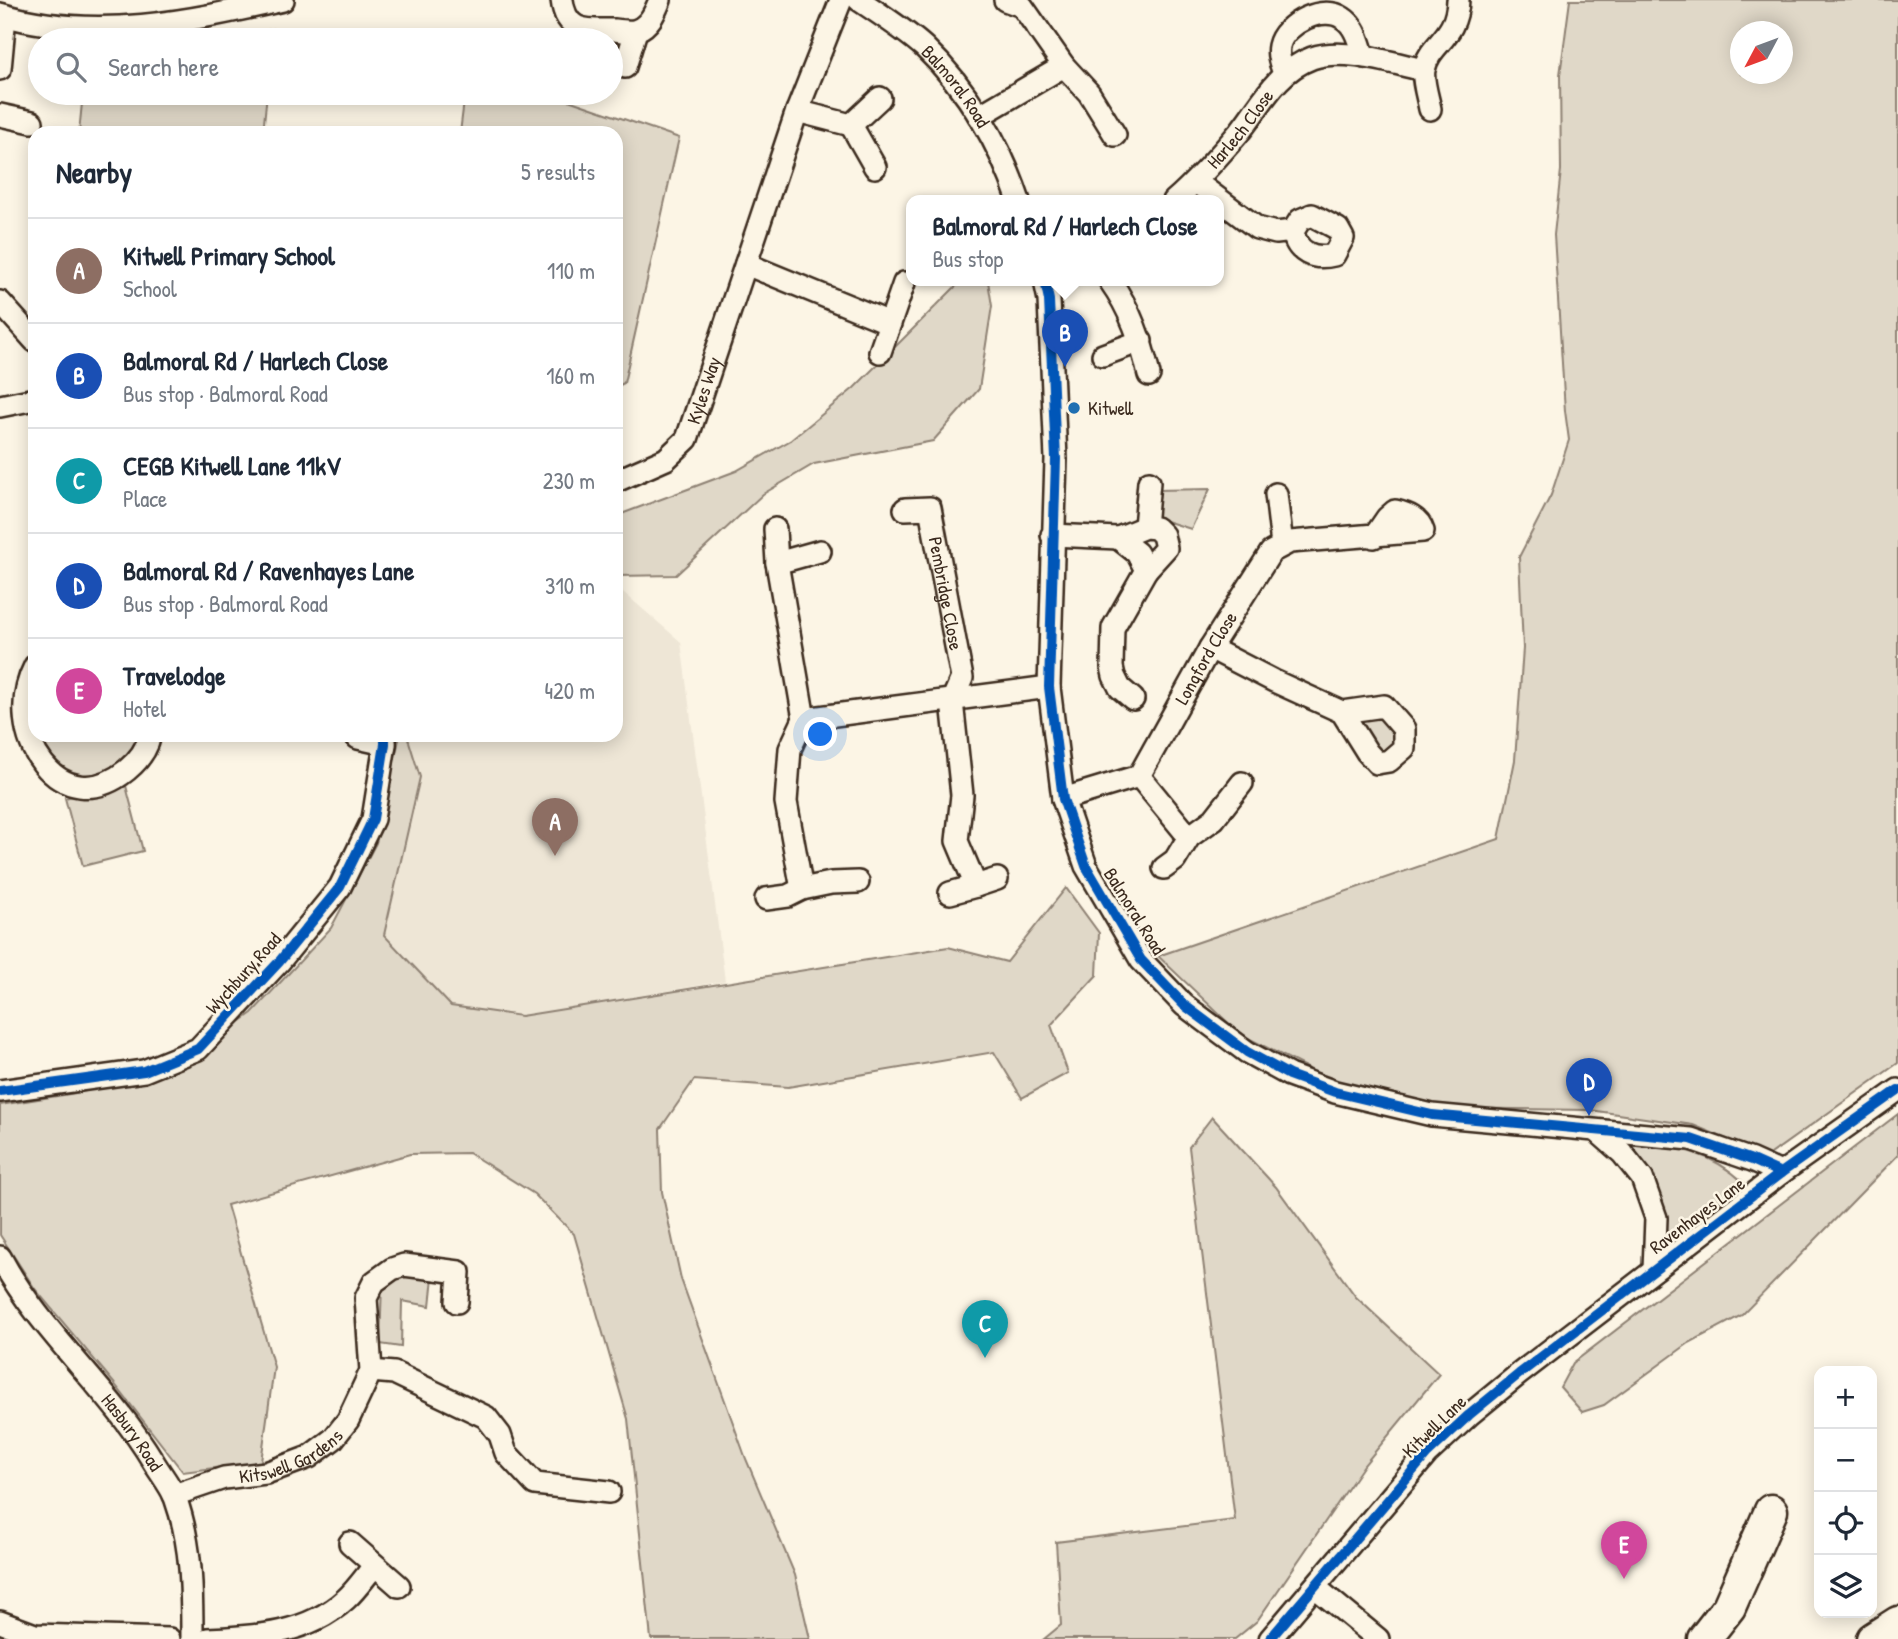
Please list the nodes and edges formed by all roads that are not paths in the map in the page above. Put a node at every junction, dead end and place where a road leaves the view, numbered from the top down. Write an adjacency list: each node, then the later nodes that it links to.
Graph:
1 (283, 0): 8 (street)
2 (562, 0): 9 (street)
3 (660, 0): 11 (street)
4 (841, 0): 20 (street, Kyles Way)
5 (859, 0): 22 (street, Balmoral Road)
6 (1004, 0): 13 (street)
7 (1458, 0): 16 (street)
8 (2, 15): 15 (street)
9 (580, 28)
10 (623, 31): 11 (street)
11 (636, 31): 14 (street)
12 (1364, 57): 16 (street, Harlech Close); 17 (street, Harlech Close); 17 (street, Harlech Close)
13 (1064, 66): 22 (street); 25 (street)
14 (625, 67)
15 (0, 69)
16 (1423, 70): 19 (street)
17 (1284, 73): 27 (street, Harlech Close)
18 (880, 98): 24 (street)
19 (1430, 109)
20 (797, 111): 24 (street); 33 (street, Kyles Way)
21 (0, 115): 23 (street)
22 (979, 116): 28 (street, Balmoral Road)
23 (32, 122)
24 (851, 125): 26 (street)
25 (1115, 135)
26 (875, 167)
27 (1196, 182): 29 (street, Harlech Close); 30 (street, Harlech Close)
28 (1018, 195)
29 (1181, 195)
30 (1213, 195)
31 (1224, 203): 32 (street, Harlech Close)
32 (1293, 231)
33 (746, 264): 38 (street); 46 (street, Kyles Way)
34 (904, 283): 38 (street)
35 (1046, 286): 52 (street, Balmoral Road)
36 (1114, 286): 40 (street)
37 (0, 302): 39 (street)
38 (890, 323): 41 (street)
39 (28, 333)
40 (1141, 341): 42 (street); 43 (street)
41 (880, 352)
42 (1102, 355)
43 (1149, 375)
44 (28, 400): 45 (street)
45 (0, 406)
46 (623, 478)
47 (1149, 482): 50 (street)
48 (1276, 494): 55 (street)
49 (905, 509): 63 (street, Pembridge Close)
50 (1145, 527): 54 (street); 58 (street)
51 (775, 529): 57 (street)
52 (1052, 535): 54 (street); 61 (street, Balmoral Road)
53 (1374, 537): 55 (street)
54 (1118, 538): 58 (street)
55 (1282, 545): 59 (street, Longford Close)
56 (820, 551): 57 (street)
57 (777, 563): 65 (street)
58 (1146, 570): 62 (street)
59 (1210, 648): 64 (street); 69 (street, Longford Close)
60 (28, 674): 66 (street)
61 (1049, 687): 63 (street); 71 (street, Balmoral Road)
62 (1133, 699)
63 (952, 701): 65 (street); 76 (street, Pembridge Close)
64 (1342, 712)
65 (804, 719): 75 (street)
66 (7, 724): 67 (street)
67 (148, 742)
68 (385, 742): 79 (street, Wychbury Road)
69 (1139, 776): 71 (street); 72 (street)
70 (1242, 783): 72 (street)
71 (1063, 799): 80 (street, Balmoral Road)
72 (1189, 837): 73 (street)
73 (1164, 868)
74 (858, 882): 75 (street)
75 (802, 888): 77 (street)
76 (950, 893)
77 (766, 899)
78 (1898, 1090): 81 (street, Ravenhayes Lane)
79 (0, 1091)
80 (1597, 1130): 81 (street, Balmoral Road); 83 (street)
81 (1781, 1173): 83 (street, Ravenhayes Lane)
82 (0, 1257): 87 (street, Hasbury Road)
83 (1654, 1270): 92 (street, Kitwell Lane)
84 (457, 1302): 85 (street)
85 (372, 1371): 86 (street); 87 (street, Kitswell Gardens)
86 (610, 1492)
87 (174, 1495): 96 (street, Hasbury Road)
88 (1771, 1511): 100 (highway)
89 (350, 1543): 90 (street)
90 (374, 1566): 91 (street); 97 (street)
91 (399, 1586)
92 (1315, 1587): 98 (street, Kitwell Lane); 99 (street)
93 (0, 1622): 95 (street)
94 (1898, 1623): 101 (highway)
95 (169, 1639)
96 (192, 1639)
97 (208, 1639)
98 (1270, 1639)
99 (1378, 1639)
100 (1704, 1639)
101 (1873, 1639)

